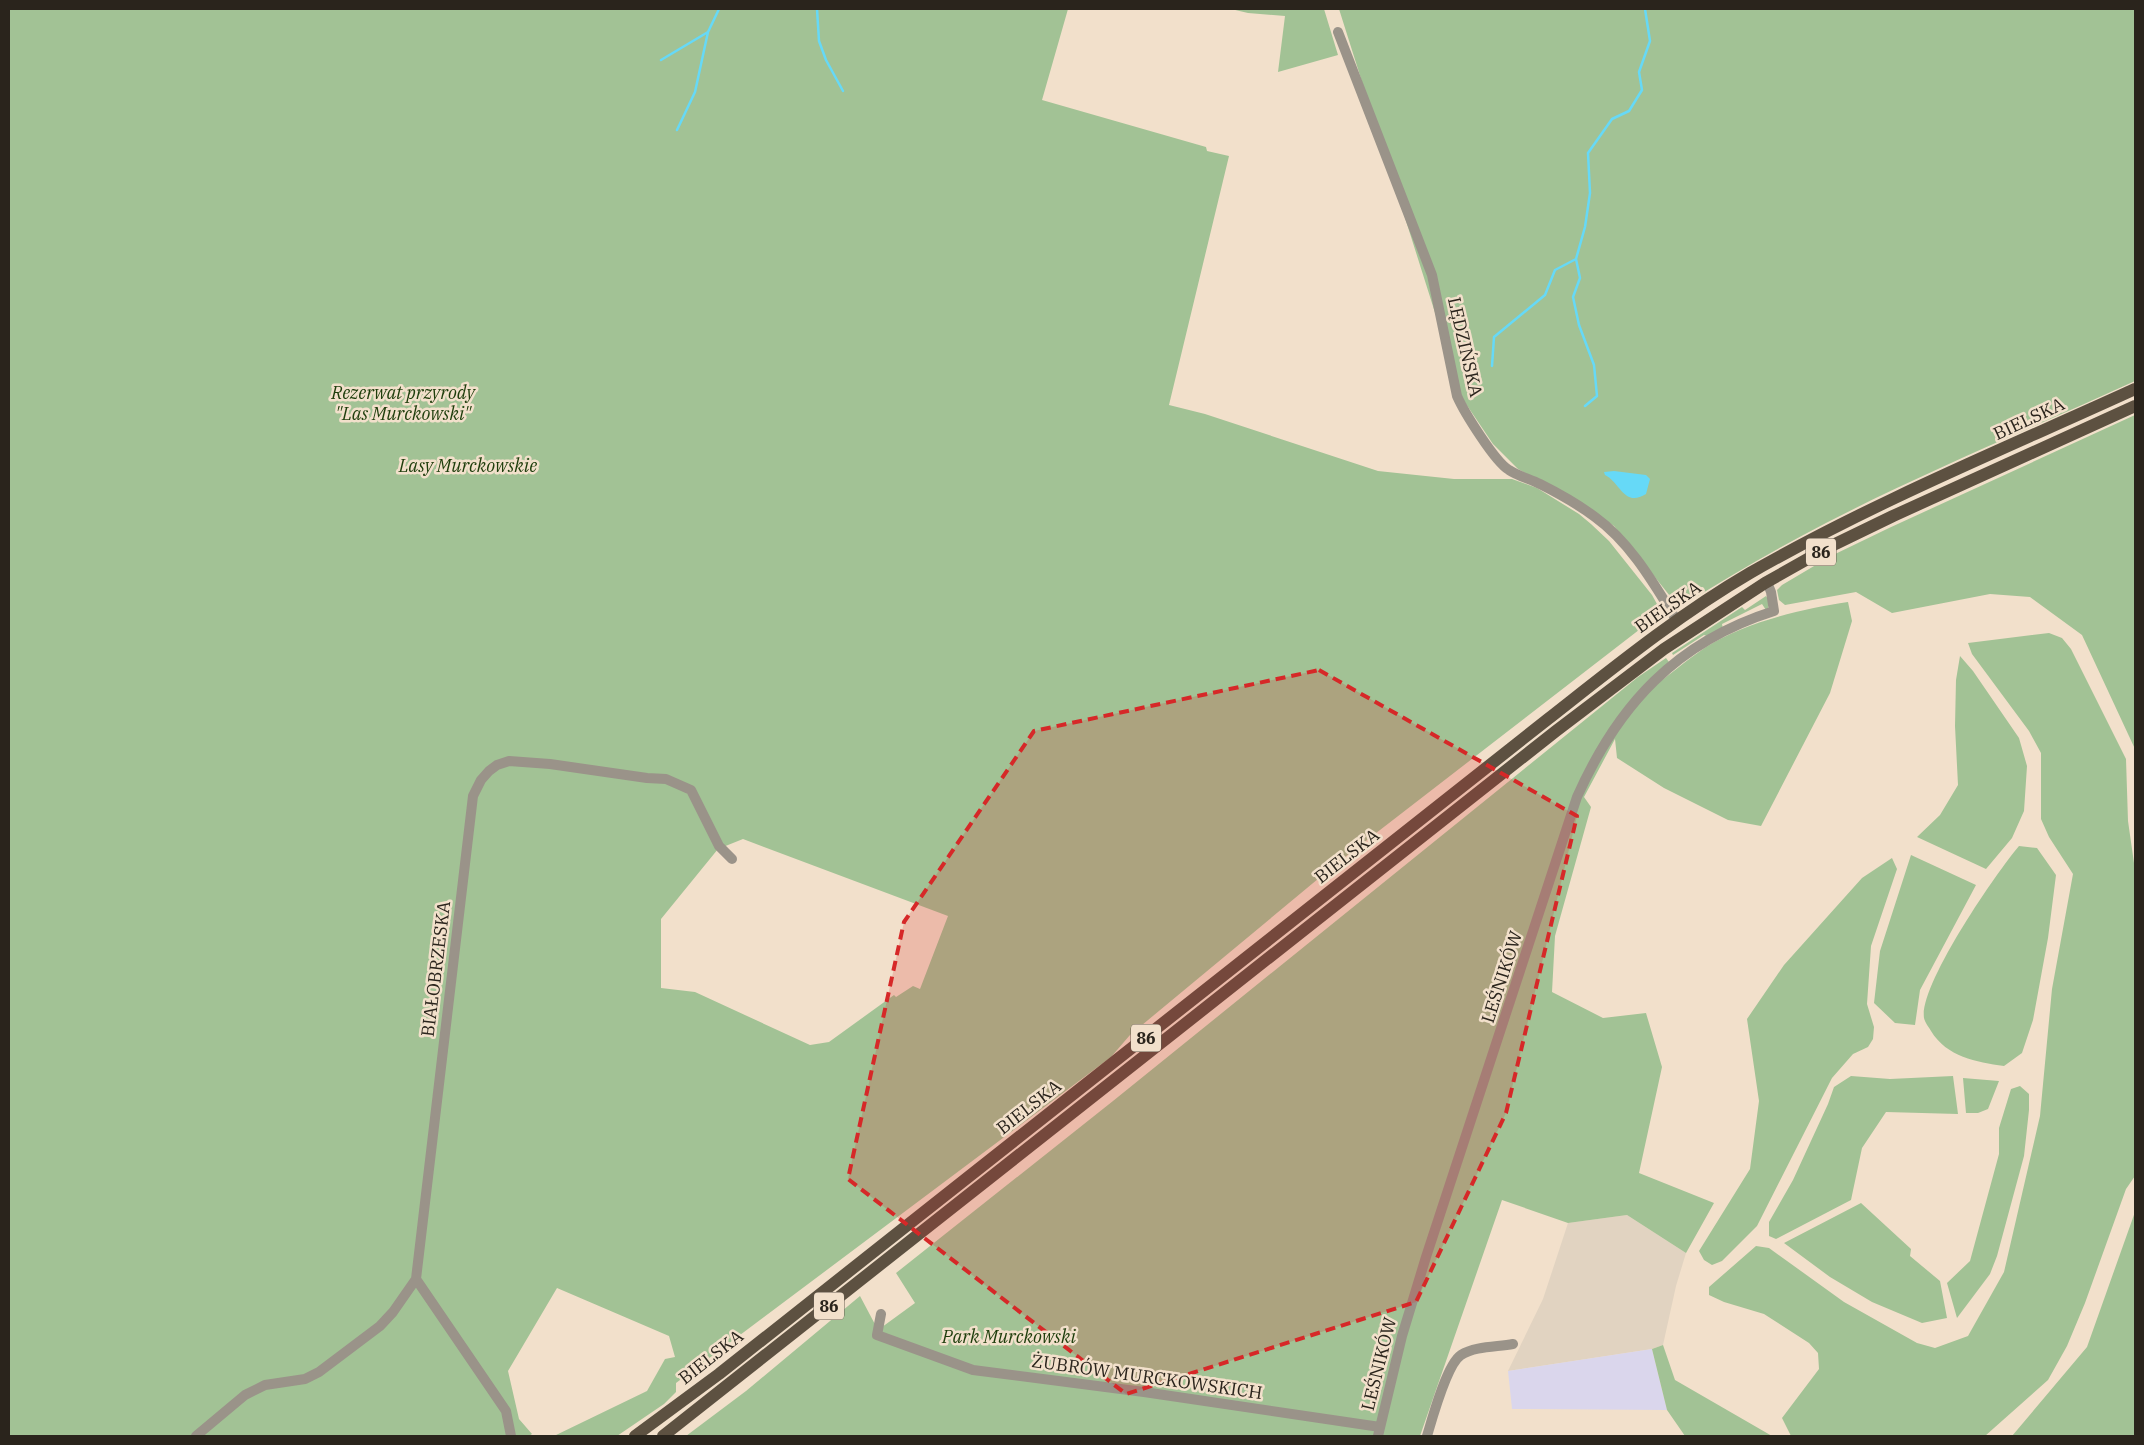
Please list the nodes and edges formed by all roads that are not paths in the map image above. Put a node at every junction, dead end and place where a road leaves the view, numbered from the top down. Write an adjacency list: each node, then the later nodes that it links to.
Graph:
1 (1338, 32): 5 (street, LĘDZIŃSKA)
2 (2135, 389): 5 (main road, BIELSKA / 86)
3 (2135, 406): 4 (main road, BIELSKA / 86)
4 (1767, 582): 10 (street, LEŚNIKÓW); 14 (main road, BIELSKA / 86)
5 (1677, 621): 13 (main road, BIELSKA / 86)
6 (732, 859): 7 (street, BIAŁOBRZESKA)
7 (416, 1279): 11 (street); 12 (street)
8 (881, 1314): 10 (street, ŻUBRÓW MURCKOWSKICH)
9 (1514, 1344): 15 (street)
10 (1379, 1432)
11 (196, 1436)
12 (511, 1436)
13 (635, 1436)
14 (663, 1436)
15 (1427, 1436)

